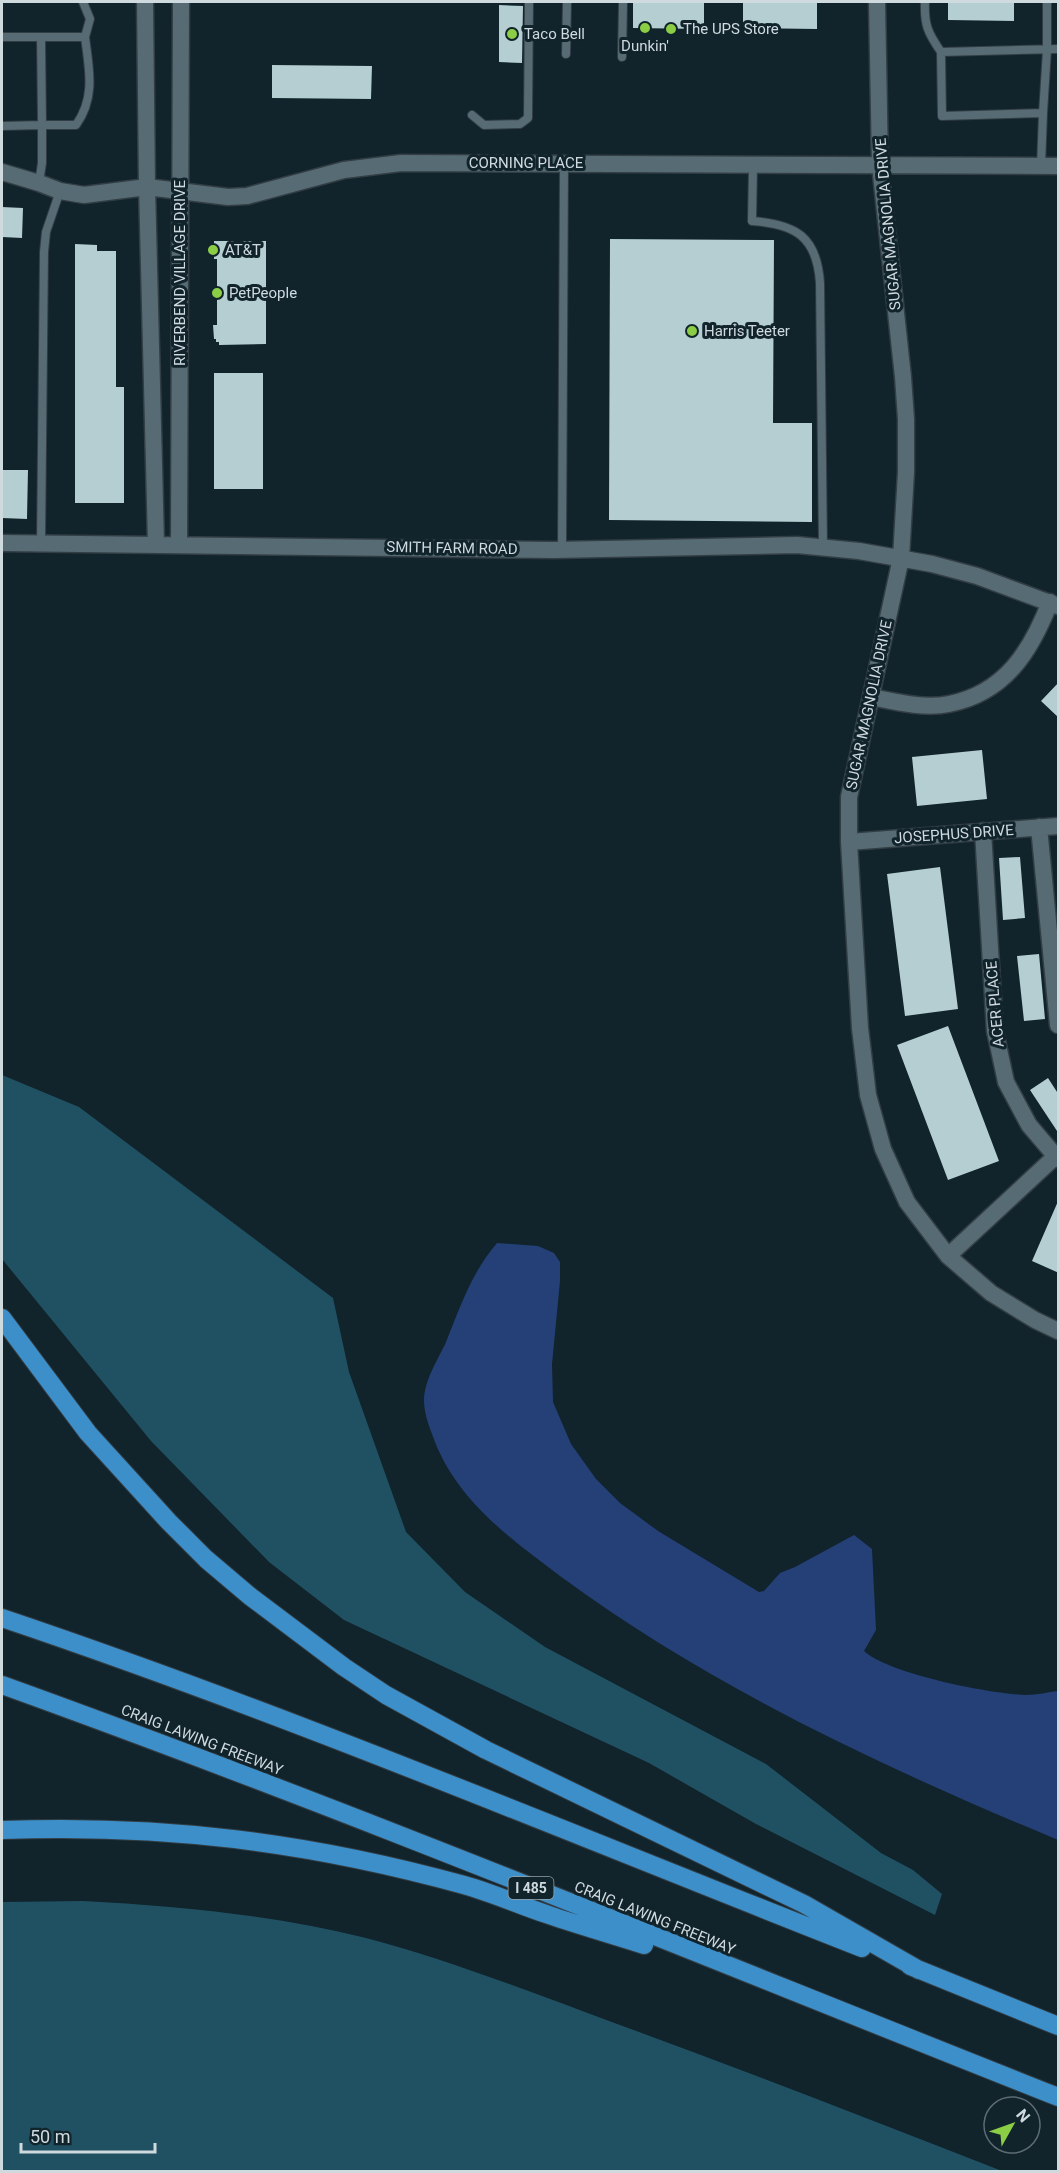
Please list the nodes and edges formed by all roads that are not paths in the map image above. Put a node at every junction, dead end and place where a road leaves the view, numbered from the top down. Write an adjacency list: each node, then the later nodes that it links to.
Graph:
1 (83, 2): 12 (lane)
2 (146, 2): 29 (street, RIVERBEND VILLAGE DRIVE)
3 (181, 2): 30 (street, RIVERBEND VILLAGE DRIVE)
4 (529, 2): 19 (lane)
5 (567, 2): 16 (lane)
6 (623, 2): 17 (lane)
7 (878, 2): 23 (street, SUGAR MAGNOLIA DRIVE)
8 (925, 2): 15 (lane)
9 (1047, 2): 13 (lane)
10 (2, 37): 11 (lane)
11 (41, 37): 12 (lane); 20 (lane)
12 (85, 37): 20 (lane)
13 (1047, 50): 14 (lane); 15 (lane); 18 (lane)
14 (1059, 50)
15 (941, 52): 18 (lane)
16 (566, 54)
17 (622, 57)
18 (1043, 113): 25 (lane)
19 (472, 115)
20 (42, 124): 21 (lane); 28 (lane)
21 (2, 126)
22 (564, 163): 24 (street, CORNING PLACE); 30 (street, CORNING PLACE); 37 (lane)
23 (880, 165): 24 (street, CORNING PLACE); 25 (street, CORNING PLACE); 38 (street, SUGAR MAGNOLIA DRIVE)
24 (753, 166): 36 (lane)
25 (1041, 166): 26 (street, CORNING PLACE)
26 (1059, 166)
27 (2, 172): 28 (street, CORNING PLACE)
28 (39, 183): 31 (street, CORNING PLACE)
29 (147, 187): 30 (street, CORNING PLACE); 31 (street, CORNING PLACE); 34 (street, RIVERBEND VILLAGE DRIVE)
30 (180, 190): 35 (street, RIVERBEND VILLAGE DRIVE)
31 (60, 191): 33 (lane)
32 (2, 543): 33 (street, SMITH FARM ROAD)
33 (41, 543): 34 (street, SMITH FARM ROAD)
34 (156, 544): 35 (street, SMITH FARM ROAD)
35 (179, 545): 37 (street, SMITH FARM ROAD)
36 (823, 547): 37 (street, SMITH FARM ROAD); 38 (street, SMITH FARM ROAD)
37 (562, 549)
38 (901, 558): 39 (street, SMITH FARM ROAD); 40 (street, SUGAR MAGNOLIA DRIVE)
39 (1054, 604): 40 (street)
40 (872, 697): 44 (street, SUGAR MAGNOLIA DRIVE)
41 (1059, 826): 42 (street, JOSEPHUS DRIVE)
42 (1039, 827): 43 (street, JOSEPHUS DRIVE); 45 (street)
43 (983, 831): 44 (street, JOSEPHUS DRIVE); 46 (street, ACER PLACE)
44 (849, 842): 47 (street, SUGAR MAGNOLIA DRIVE)
45 (1059, 1024)
46 (1057, 1157): 47 (street)
47 (948, 1256): 49 (street, SUGAR MAGNOLIA DRIVE)
48 (2, 1318): 53 (highway)
49 (1059, 1331)
50 (2, 1618): 53 (highway)
51 (2, 1685): 54 (highway, CRAIG LAWING FREEWAY / I 485)
52 (2, 1830): 54 (highway)
53 (919, 1970): 55 (highway)
54 (778, 1986): 56 (highway, CRAIG LAWING FREEWAY / I 485)
55 (1059, 2026)
56 (1059, 2097)

